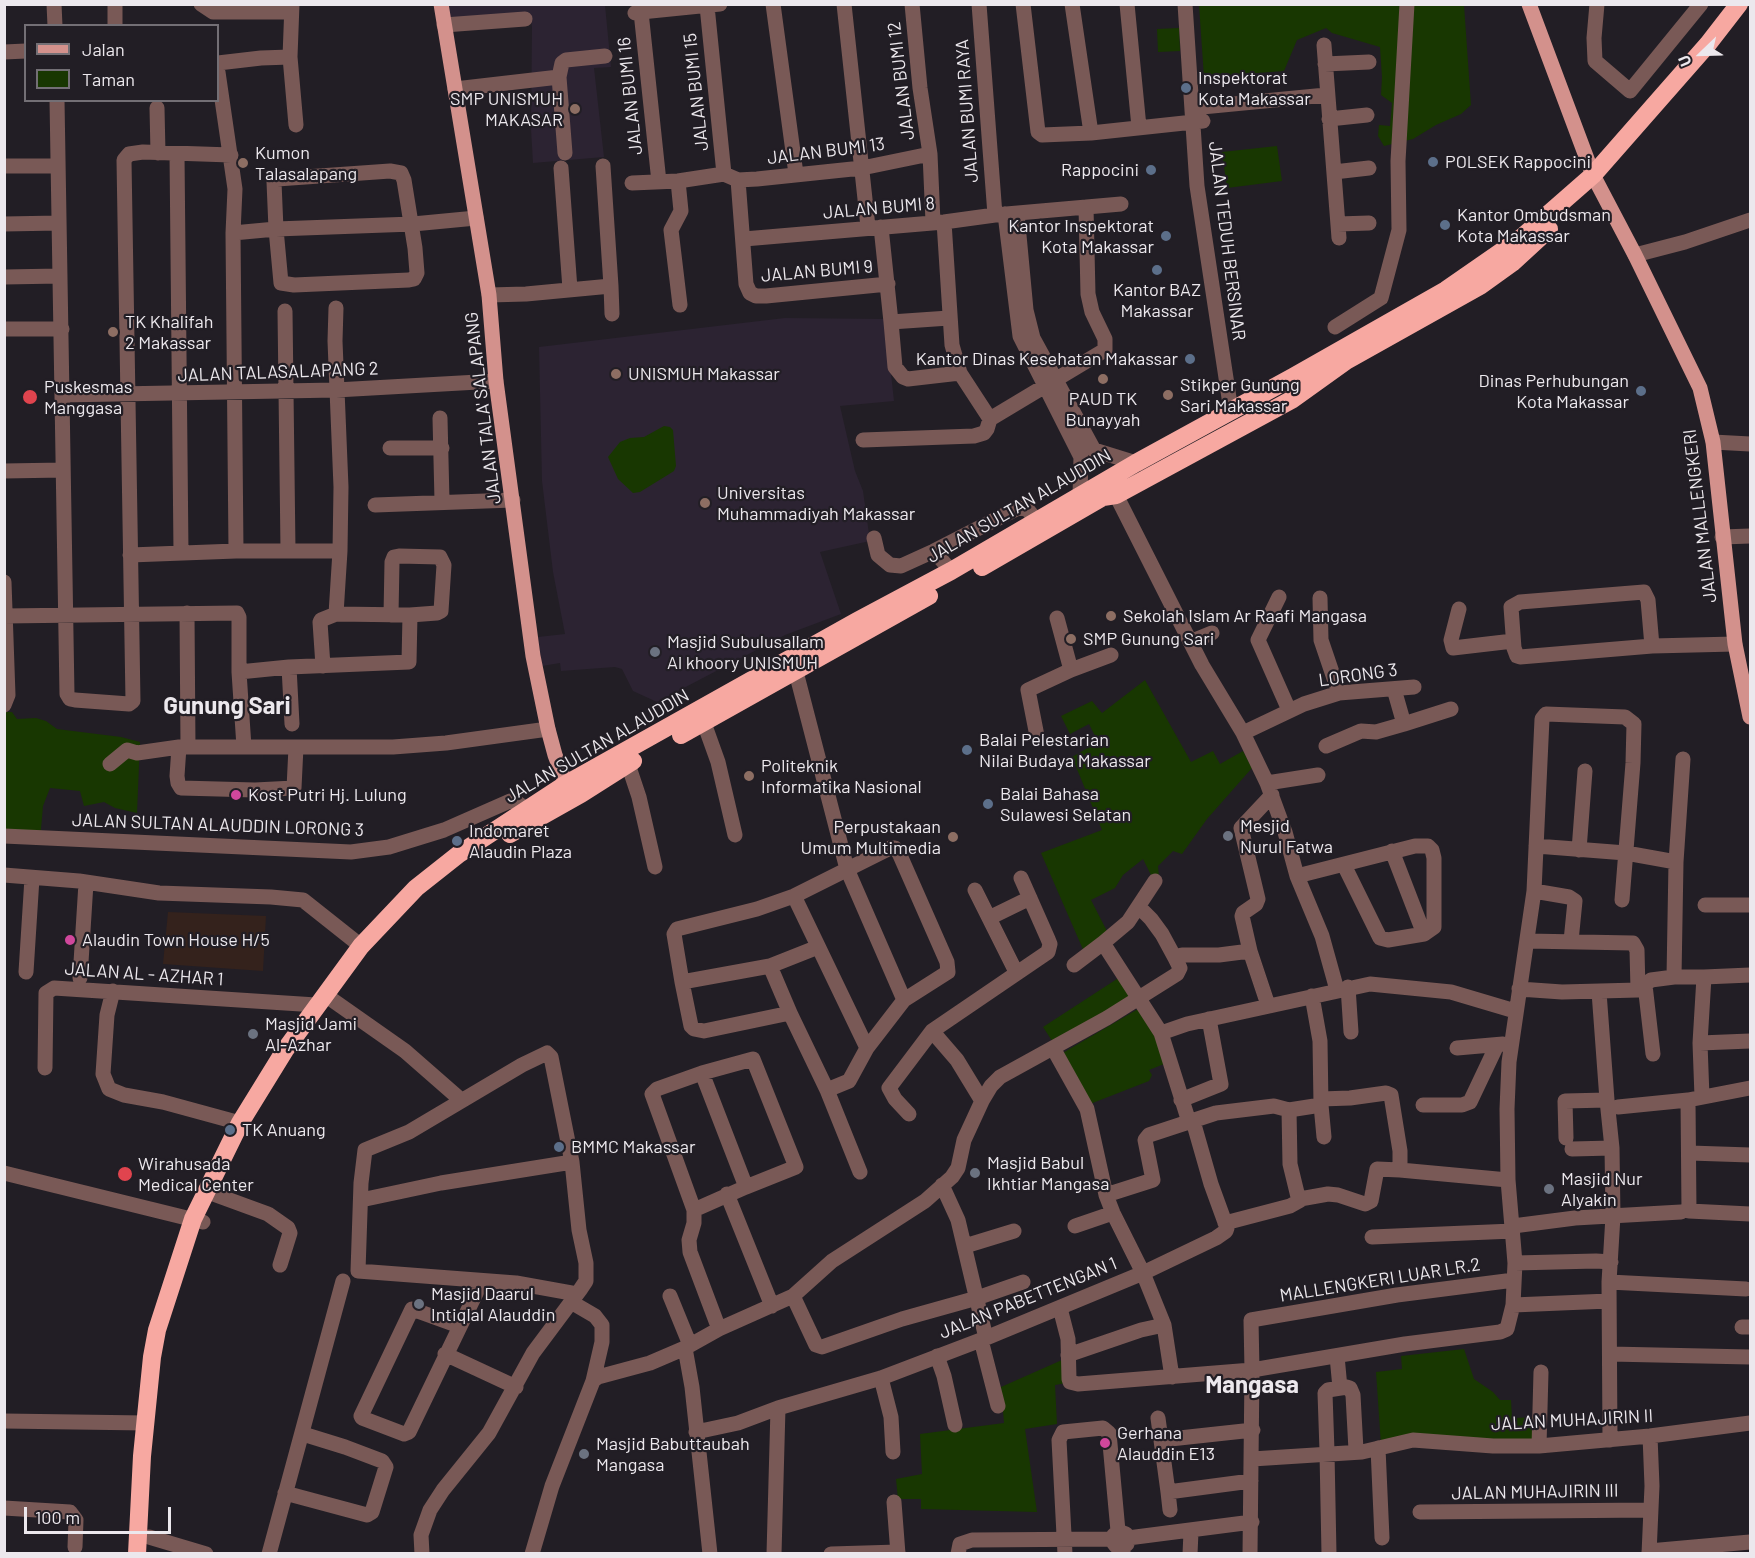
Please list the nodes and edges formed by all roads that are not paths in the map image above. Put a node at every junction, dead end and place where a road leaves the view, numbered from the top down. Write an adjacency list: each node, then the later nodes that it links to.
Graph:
1 (54, 4): 23 (street)
2 (115, 4): 24 (street)
3 (441, 4): 25 (main road, JALAN TALA' SALAPANG)
4 (772, 4): 59 (street)
5 (844, 4): 56 (street)
6 (912, 4): 50 (street, JALAN BUMI 12)
7 (979, 4): 67 (street, JALAN BUMI RAYA)
8 (1023, 4): 46 (street)
9 (1072, 4): 46 (street)
10 (1127, 4): 45 (street)
11 (1185, 4): 42 (street, JALAN TEDUH BERSINAR)
12 (1193, 4): 42 (street, JALAN TEDUH BERSINAR)
13 (1407, 4): 93 (street)
14 (1529, 4): 64 (main road, JALAN MALLENGKERI)
15 (1597, 4): 16 (street)
16 (1701, 4)
17 (1739, 4): 26 (highway)
18 (714, 5): 60 (street, JALAN BUMI 15); 62 (street, JALAN BUMI 16)
19 (292, 8): 21 (street); 31 (street)
20 (1750, 9): 26 (highway)
21 (210, 14)
22 (525, 19): 25 (street)
23 (55, 24)
24 (115, 24)
25 (444, 26): 37 (main road, JALAN TALA' SALAPANG)
26 (1719, 39): 64 (highway, JALAN SULTAN ALAUDDIN)
27 (1324, 45): 34 (street)
28 (24, 51): 29 (street)
29 (4, 52)
30 (606, 56): 35 (street)
31 (290, 57): 33 (street); 44 (street)
32 (1369, 62): 34 (street)
33 (219, 63)
34 (1325, 64): 38 (street)
35 (559, 77): 37 (street); 48 (street)
36 (219, 78): 51 (street)
37 (455, 89): 68 (main road, JALAN TALA' SALAPANG)
38 (1326, 95): 42 (street); 43 (street)
39 (57, 102): 53 (street)
40 (157, 108): 47 (street)
41 (1367, 115): 43 (street)
42 (1200, 117): 45 (street); 106 (street, JALAN TEDUH BERSINAR)
43 (1329, 119): 58 (street)
44 (296, 125)
45 (1139, 127): 46 (street)
46 (1091, 133)
47 (158, 153): 49 (street); 103 (street)
48 (565, 153)
49 (177, 154): 51 (street); 104 (street)
50 (930, 154): 56 (street, JALAN BUMI 13); 70 (street)
51 (231, 155): 77 (street)
52 (4, 166): 53 (street)
53 (57, 166): 71 (street)
54 (603, 166): 83 (street)
55 (561, 168): 84 (street)
56 (862, 168): 59 (street, JALAN BUMI 13); 75 (street)
57 (1369, 168): 58 (street)
58 (1334, 172): 72 (street)
59 (796, 174): 60 (street, JALAN BUMI 13)
60 (731, 177): 61 (street, JALAN BUMI 13); 78 (street, JALAN BUMI 15)
61 (678, 181): 62 (street, JALAN BUMI 13); 87 (street)
62 (659, 182): 63 (street, JALAN BUMI 13)
63 (632, 183)
64 (1597, 183): 79 (main road, JALAN MALLENGKERI); 96 (highway, JALAN SULTAN ALAUDDIN)
65 (1121, 204): 66 (street, JALAN BUMI 8)
66 (1086, 207): 67 (street, JALAN BUMI 8); 99 (street)
67 (1005, 214): 70 (street, JALAN BUMI 8); 99 (street, JALAN BUMI RAYA)
68 (476, 218): 74 (street); 86 (main road, JALAN TALA' SALAPANG)
69 (1750, 220): 79 (street)
70 (939, 222): 75 (street, JALAN BUMI 8); 91 (street)
71 (59, 223): 73 (street); 80 (street)
72 (1369, 223)
73 (4, 224)
74 (413, 224): 76 (street); 76 (street); 76 (street)
75 (874, 227): 78 (street, JALAN BUMI 8); 82 (street)
76 (276, 229): 77 (street)
77 (233, 233): 102 (street)
78 (744, 239): 85 (street, JALAN BUMI 15)
79 (1635, 255): 110 (main road, JALAN MALLENGKERI)
80 (60, 276): 81 (street); 95 (street)
81 (4, 277)
82 (888, 284): 85 (street, JALAN BUMI 9); 92 (street)
83 (611, 286): 84 (street); 90 (street)
84 (570, 289): 86 (street)
85 (750, 293)
86 (489, 295): 98 (main road, JALAN TALA' SALAPANG)
87 (680, 305)
88 (336, 308): 100 (street)
89 (285, 311): 101 (street)
90 (612, 314)
91 (949, 318): 92 (street); 97 (street)
92 (891, 322): 97 (street)
93 (1335, 327)
94 (4, 329): 95 (street)
95 (62, 330): 105 (street)
96 (1344, 356): 106 (highway, JALAN SULTAN ALAUDDIN); 118 (highway, JALAN SULTAN ALAUDDIN)
97 (960, 373): 108 (street)
98 (496, 381): 100 (street, JALAN TALASALAPANG 2); 120 (main road, JALAN TALA' SALAPANG)
99 (1049, 384): 108 (street); 114 (street, JALAN BUMI RAYA)
100 (336, 390): 101 (street, JALAN TALASALAPANG 2); 129 (street)
101 (285, 392): 102 (street, JALAN TALASALAPANG 2); 127 (street)
102 (233, 393): 104 (street, JALAN TALASALAPANG 2); 128 (street)
103 (127, 394): 104 (street, JALAN TALASALAPANG 2); 105 (street, JALAN TALASALAPANG 2); 132 (street)
104 (181, 394): 131 (street)
105 (62, 395): 116 (street)
106 (1235, 409): 115 (highway, JALAN SULTAN ALAUDDIN)
107 (440, 418): 113 (street)
108 (990, 419): 109 (street)
109 (863, 440)
110 (1713, 442): 111 (street); 125 (main road, JALAN MALLENGKERI)
111 (1750, 444)
112 (390, 448): 113 (street)
113 (442, 448): 121 (street)
114 (1087, 453): 115 (street); 119 (street, JALAN BUMI RAYA)
115 (1136, 463): 119 (highway, JALAN SULTAN ALAUDDIN)
116 (63, 470): 117 (street); 139 (street)
117 (4, 471)
118 (1116, 495): 146 (highway, JALAN SULTAN ALAUDDIN); 149 (street)
119 (1080, 496): 123 (highway, JALAN SULTAN ALAUDDIN)
120 (513, 500): 121 (street); 169 (main road, JALAN TALA' SALAPANG)
121 (442, 501): 122 (street)
122 (375, 505)
123 (1037, 521): 130 (street); 133 (highway, JALAN SULTAN ALAUDDIN)
124 (1750, 536): 125 (street)
125 (1722, 537): 150 (main road, JALAN MALLENGKERI)
126 (874, 538): 130 (street)
127 (288, 550): 128 (street); 129 (street)
128 (236, 551): 131 (street)
129 (340, 551): 140 (street)
130 (934, 551): 133 (street)
131 (182, 553): 132 (street)
132 (130, 555): 141 (street)
133 (951, 571): 146 (highway, JALAN SULTAN ALAUDDIN)
134 (4, 582): 144 (street)
135 (1279, 597): 164 (street)
136 (1320, 598): 161 (street)
137 (1459, 609): 148 (street)
138 (187, 613): 141 (street); 156 (street); 173 (street)
139 (66, 614): 141 (street); 141 (street); 144 (street)
140 (336, 614): 142 (street); 153 (street)
141 (131, 615)
142 (391, 615): 143 (street); 143 (street)
143 (410, 615): 153 (street)
144 (5, 616): 162 (street)
145 (1057, 618): 155 (street)
146 (861, 626): 158 (highway, JALAN SULTAN ALAUDDIN); 181 (highway, JALAN SULTAN ALAUDDIN)
147 (1212, 633): 149 (street)
148 (1513, 641): 151 (street); 151 (street)
149 (1190, 642): 170 (street)
150 (1735, 644): 151 (street); 157 (main road, JALAN MALLENGKERI)
151 (1652, 646)
152 (1112, 655): 155 (street)
153 (323, 666): 154 (street)
154 (289, 667): 156 (street); 167 (street)
155 (1071, 670): 171 (street)
156 (239, 672): 174 (street)
157 (1745, 673): 165 (main road, JALAN MALLENGKERI)
158 (798, 678): 166 (highway, JALAN SULTAN ALAUDDIN); 194 (street)
159 (1414, 687): 160 (street, LORONG 3)
160 (1394, 689): 161 (street, LORONG 3); 168 (street)
161 (1339, 693): 164 (street, LORONG 3)
162 (4, 705)
163 (1451, 709): 168 (street)
164 (1289, 710): 170 (street, LORONG 3)
165 (1750, 717)
166 (704, 723): 178 (highway, JALAN SULTAN ALAUDDIN); 184 (street)
167 (292, 724)
168 (1404, 724): 172 (street)
169 (548, 729): 175 (street); 181 (main road, JALAN TALA' SALAPANG)
170 (1243, 733): 182 (street)
171 (1036, 736)
172 (1326, 746)
173 (183, 747): 174 (street); 175 (street); 177 (street)
174 (244, 747): 175 (street)
175 (296, 747)
176 (1683, 759): 191 (street)
177 (110, 764)
178 (628, 764): 187 (highway, JALAN SULTAN ALAUDDIN); 193 (street)
179 (1585, 771): 188 (street)
180 (1317, 775): 182 (street)
181 (566, 784): 183 (highway, JALAN SULTAN ALAUDDIN)
182 (1270, 789): 196 (street); 216 (street)
183 (526, 809): 185 (street, JALAN SULTAN ALAUDDIN LORONG 3); 187 (highway, JALAN SULTAN ALAUDDIN)
184 (735, 835)
185 (4, 836)
186 (1536, 846): 188 (street); 190 (street); 202 (street)
187 (477, 847): 214 (highway, JALAN SULTAN ALAUDDIN); 235 (highway, JALAN SULTAN ALAUDDIN)
188 (1579, 850): 190 (street)
189 (1392, 851): 192 (street); 210 (street); 210 (street)
190 (1626, 853): 191 (street); 205 (street)
191 (1676, 862): 223 (street)
192 (1344, 865): 196 (street); 210 (street)
193 (655, 867)
194 (847, 869): 203 (street); 234 (street); 234 (street)
195 (8, 876): 197 (street)
196 (1297, 876): 228 (street)
197 (32, 878): 200 (street); 220 (street)
198 (1021, 878): 204 (street)
199 (1155, 881): 208 (street)
200 (86, 883): 214 (street); 225 (street)
201 (975, 890): 209 (street)
202 (1534, 891): 211 (street); 212 (street)
203 (794, 896): 215 (street); 226 (street)
204 (1030, 898): 209 (street); 221 (street)
205 (1622, 900)
206 (1705, 905): 207 (street)
207 (1750, 905)
208 (1138, 907): 213 (street); 217 (street)
209 (989, 918): 221 (street)
210 (1425, 934)
211 (1527, 941): 212 (street); 229 (street)
212 (1571, 941): 227 (street)
213 (1102, 943): 218 (street); 233 (street)
214 (361, 946): 235 (highway, JALAN SULTAN ALAUDDIN)
215 (818, 947): 219 (street); 247 (street)
216 (1250, 951): 217 (street); 236 (street)
217 (1175, 958): 233 (street)
218 (1074, 964)
219 (770, 966): 226 (street); 238 (street)
220 (26, 972)
221 (1016, 972): 240 (street)
222 (1750, 975): 224 (street)
223 (1674, 977): 224 (street); 227 (street)
224 (1704, 977): 245 (street)
225 (80, 978)
226 (682, 982): 238 (street)
227 (1642, 987): 231 (street); 250 (street)
228 (1343, 989): 232 (street); 237 (street); 241 (street)
229 (1519, 989): 231 (street); 237 (street)
230 (113, 991): 235 (street, JALAN AL - AZHAR 1); 251 (street, JALAN AL - AZHAR 1); 265 (street)
231 (1599, 992): 260 (street)
232 (1312, 996): 236 (street); 259 (street)
233 (1138, 998): 242 (street); 248 (street)
234 (904, 1000): 247 (street)
235 (324, 1002): 256 (street); 265 (highway, JALAN SULTAN ALAUDDIN); 278 (highway, JALAN SULTAN ALAUDDIN)
236 (1268, 1005): 239 (street)
237 (1515, 1011): 244 (street)
238 (790, 1013): 254 (street)
239 (1209, 1019): 242 (street); 257 (street)
240 (932, 1031): 258 (street); 263 (street)
241 (1351, 1032)
242 (1161, 1033): 257 (street)
243 (1750, 1041): 245 (street)
244 (1512, 1042): 246 (street); 274 (street)
245 (1700, 1043): 255 (street)
246 (1497, 1046): 249 (street); 261 (street)
247 (867, 1048): 254 (street)
248 (1053, 1048): 258 (street); 279 (street, JALAN PABETTENGAN 1)
249 (1457, 1048)
250 (1653, 1054)
251 (45, 1068)
252 (702, 1073): 276 (street); 276 (street); 282 (street)
253 (1750, 1088): 255 (street)
254 (827, 1090): 272 (street)
255 (1695, 1098): 260 (street); 268 (street)
256 (462, 1100): 270 (street); 281 (street)
257 (1182, 1100): 264 (street)
258 (982, 1101): 275 (street)
259 (1321, 1102): 262 (street); 266 (street); 271 (street)
260 (1613, 1104): 267 (street); 267 (street)
261 (1423, 1105)
262 (1289, 1110): 264 (street); 280 (street)
263 (909, 1114)
264 (1191, 1121): 279 (street); 288 (street)
265 (240, 1123): 287 (highway, JALAN SULTAN ALAUDDIN)
266 (1324, 1137)
267 (1612, 1148): 286 (street)
268 (1690, 1153): 269 (street); 285 (street)
269 (1750, 1155)
270 (572, 1162): 281 (street); 306 (street)
271 (1400, 1170): 274 (street); 280 (street)
272 (860, 1172)
273 (4, 1173): 287 (street)
274 (1508, 1180): 290 (street)
275 (942, 1185): 293 (street); 305 (street)
276 (746, 1187): 277 (street)
277 (727, 1194): 282 (street); 310 (street)
278 (216, 1195): 287 (highway, JALAN SULTAN ALAUDDIN); 296 (street)
279 (1106, 1195): 284 (street, JALAN PABETTENGAN 1)
280 (1300, 1199): 288 (street)
281 (361, 1200): 300 (street)
282 (694, 1210): 314 (street)
283 (1681, 1212): 286 (street)
284 (1113, 1213): 289 (street); 297 (street, JALAN PABETTENGAN 1)
285 (1750, 1214)
286 (1613, 1216): 290 (street); 294 (street)
287 (198, 1221): 334 (highway, JALAN SULTAN ALAUDDIN); 362 (highway, JALAN SULTAN ALAUDDIN)
288 (1225, 1223): 297 (street)
289 (1075, 1226)
290 (1513, 1229): 292 (street); 295 (street)
291 (1014, 1231): 293 (street)
292 (1372, 1237)
293 (965, 1246): 307 (street)
294 (1611, 1262): 295 (street); 302 (street)
295 (1515, 1263): 298 (street)
296 (280, 1265)
297 (1143, 1273): 311 (street, JALAN PABETTENGAN 1); 312 (street)
298 (1514, 1280): 309 (street); 323 (street, MALLENGKERI LUAR LR.2)
299 (343, 1281): 339 (street)
300 (482, 1281): 306 (street); 313 (street)
301 (1023, 1282): 307 (street)
302 (1609, 1282): 303 (street); 308 (street)
303 (1746, 1289)
304 (670, 1296): 316 (street)
305 (793, 1296): 307 (street); 310 (street)
306 (574, 1298): 327 (street); 328 (street)
307 (977, 1298): 315 (street)
308 (1609, 1301): 309 (street); 318 (street)
309 (1513, 1305): 321 (street)
310 (772, 1306): 314 (street)
311 (1060, 1308): 315 (street, JALAN PABETTENGAN 1); 319 (street)
312 (1164, 1325): 319 (street); 325 (street)
313 (459, 1326): 317 (street); 317 (street)
314 (719, 1329): 316 (street)
315 (984, 1339): 320 (street, JALAN PABETTENGAN 1); 330 (street)
316 (687, 1346): 327 (street); 338 (street)
317 (445, 1354): 328 (street)
318 (1610, 1354): 322 (street); 342 (street)
319 (1068, 1355): 325 (street)
320 (937, 1356): 326 (street, JALAN PABETTENGAN 1); 336 (street)
321 (1337, 1356): 323 (street); 329 (street)
322 (1750, 1357)
323 (1252, 1370): 325 (street); 337 (street)
324 (1541, 1372): 343 (street)
325 (1172, 1377)
326 (881, 1378): 331 (street, JALAN PABETTENGAN 1); 346 (street)
327 (593, 1381): 373 (street)
328 (516, 1387): 372 (street)
329 (1340, 1388): 345 (street); 347 (street)
330 (998, 1406)
331 (778, 1408): 338 (street, JALAN PABETTENGAN 1); 375 (street)
332 (1158, 1418): 341 (street)
333 (4, 1421): 334 (street)
334 (146, 1423): 369 (highway, JALAN SULTAN ALAUDDIN)
335 (1750, 1423): 340 (street, JALAN MUHAJIRIN II)
336 (955, 1425)
337 (1253, 1430): 341 (street); 348 (street)
338 (696, 1432): 374 (street)
339 (303, 1434): 351 (street); 351 (street)
340 (1650, 1436): 342 (street, JALAN MUHAJIRIN II); 355 (street)
341 (1161, 1440): 350 (street)
342 (1610, 1440): 343 (street, JALAN MUHAJIRIN II)
343 (1539, 1446): 344 (street, JALAN MUHAJIRIN II)
344 (1378, 1448): 347 (street, JALAN MUHAJIRIN II); 359 (street)
345 (1356, 1450)
346 (893, 1452)
347 (1327, 1452): 348 (street, JALAN MUHAJIRIN II); 379 (street)
348 (1252, 1459): 349 (street)
349 (1251, 1481): 350 (street); 357 (street)
350 (1168, 1492): 354 (street)
351 (285, 1494): 371 (street)
352 (894, 1502): 368 (street)
353 (4, 1508): 363 (street)
354 (1170, 1510)
355 (1650, 1510): 356 (street, JALAN MUHAJIRIN III); 367 (street)
356 (1420, 1512)
357 (1252, 1522): 358 (street); 378 (street)
358 (1191, 1532): 360 (street); 377 (street)
359 (1382, 1538)
360 (1121, 1542): 365 (street); 365 (street)
361 (1750, 1542): 367 (street)
362 (149, 1545): 370 (street)
363 (75, 1547)
364 (1010, 1547): 365 (street); 366 (street)
365 (1065, 1547)
366 (958, 1550)
367 (1649, 1552)
368 (898, 1553): 376 (street)
369 (137, 1554)
370 (206, 1554)
371 (269, 1554)
372 (422, 1554)
373 (532, 1554)
374 (710, 1554)
375 (774, 1554)
376 (831, 1554)
377 (1190, 1554)
378 (1250, 1554)
379 (1329, 1554)

